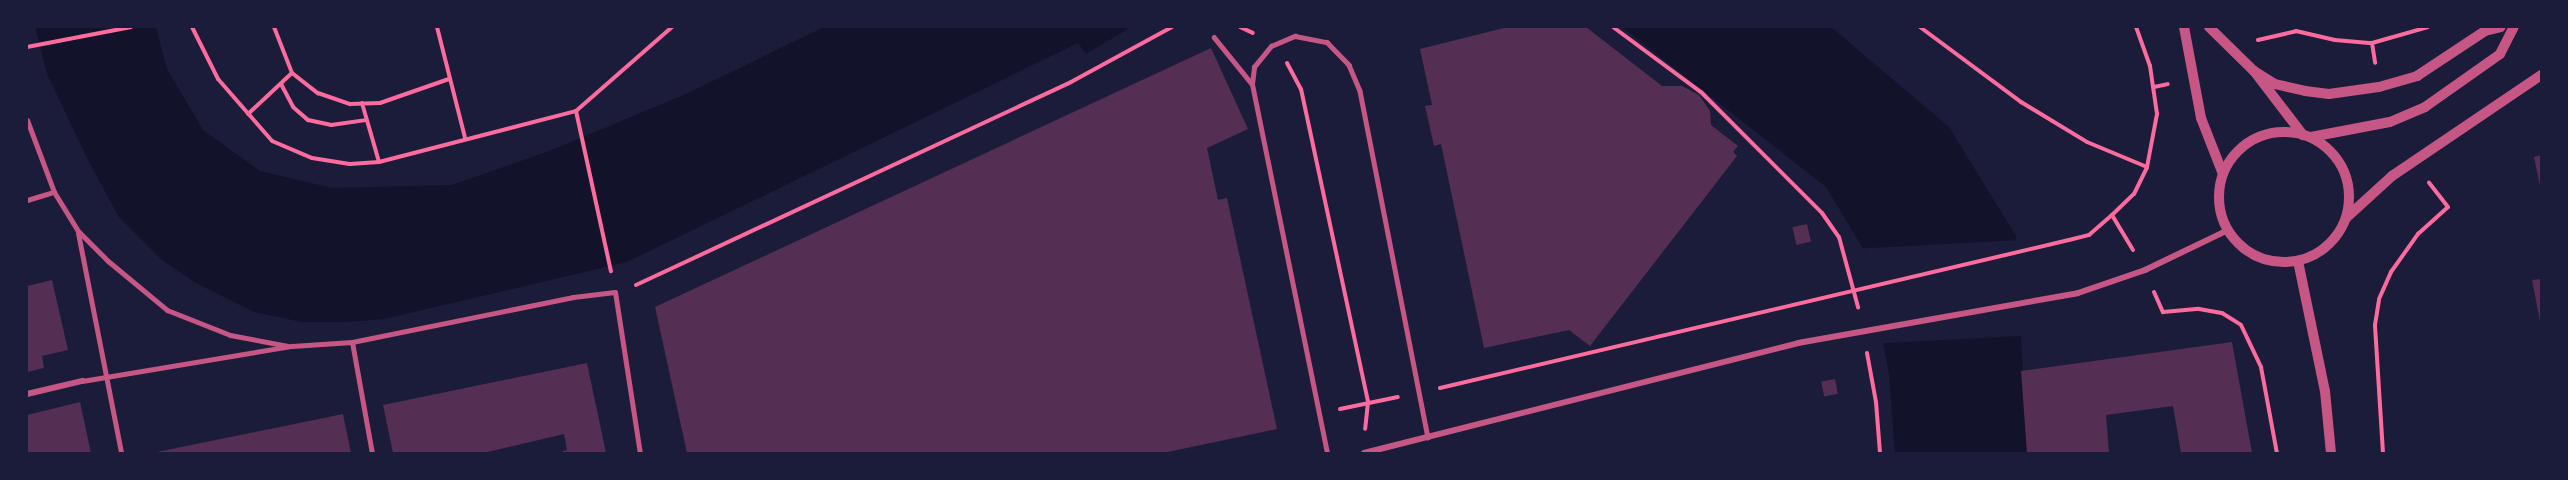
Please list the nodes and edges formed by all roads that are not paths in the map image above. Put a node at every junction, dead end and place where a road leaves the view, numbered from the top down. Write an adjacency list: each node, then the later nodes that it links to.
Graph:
1 (2184, 27): 11 (street)
2 (2209, 27): 6 (street)
3 (2501, 27): 6 (street)
4 (2514, 27): 10 (street)
5 (1214, 36): 8 (lane)
6 (2254, 71): 10 (street)
7 (2541, 75): 14 (street)
8 (1251, 84): 23 (lane); 27 (lane)
9 (27, 120): 12 (street)
10 (2307, 136): 11 (street); 14 (street)
11 (2223, 174): 15 (street)
12 (54, 192): 13 (street); 16 (street)
13 (27, 200)
14 (2346, 218): 17 (street)
15 (2228, 230): 17 (street); 23 (street)
16 (78, 231): 19 (street); 20 (street)
17 (2298, 261): 29 (street)
18 (352, 342): 19 (street); 25 (street); 26 (street)
19 (292, 346): 20 (street)
20 (106, 374): 21 (street); 24 (street)
21 (82, 381): 22 (street)
22 (27, 394)
23 (1428, 436): 28 (street)
24 (121, 453)
25 (372, 453)
26 (640, 453)
27 (1327, 453)
28 (1364, 453)
29 (2331, 453)

